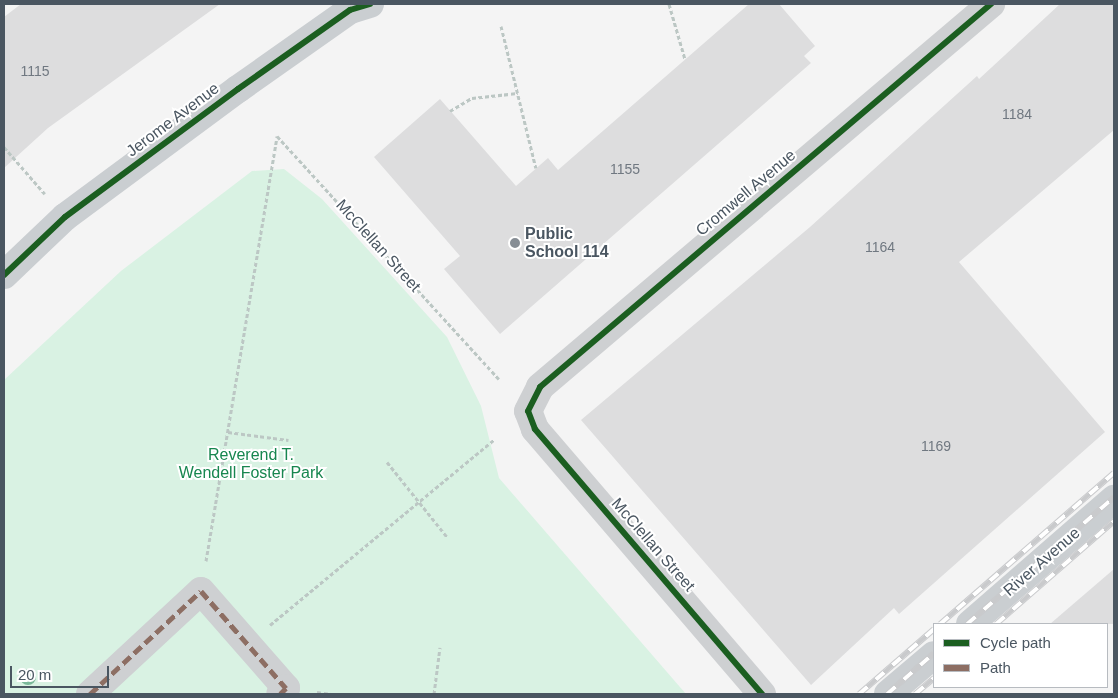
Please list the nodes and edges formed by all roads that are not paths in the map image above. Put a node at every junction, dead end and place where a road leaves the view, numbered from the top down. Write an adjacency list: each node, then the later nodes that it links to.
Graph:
1 (991, 4): 4 (street, Cromwell Avenue)
2 (358, 6): 3 (main road, Jerome Avenue)
3 (4, 274)
4 (528, 411): 10 (street, McClellan Street)
5 (1114, 499): 6 (main road, River Avenue)
6 (971, 623)
7 (933, 656): 11 (main road)
8 (90, 694): 9 (street)
9 (280, 694)
10 (762, 694)
11 (888, 694)

